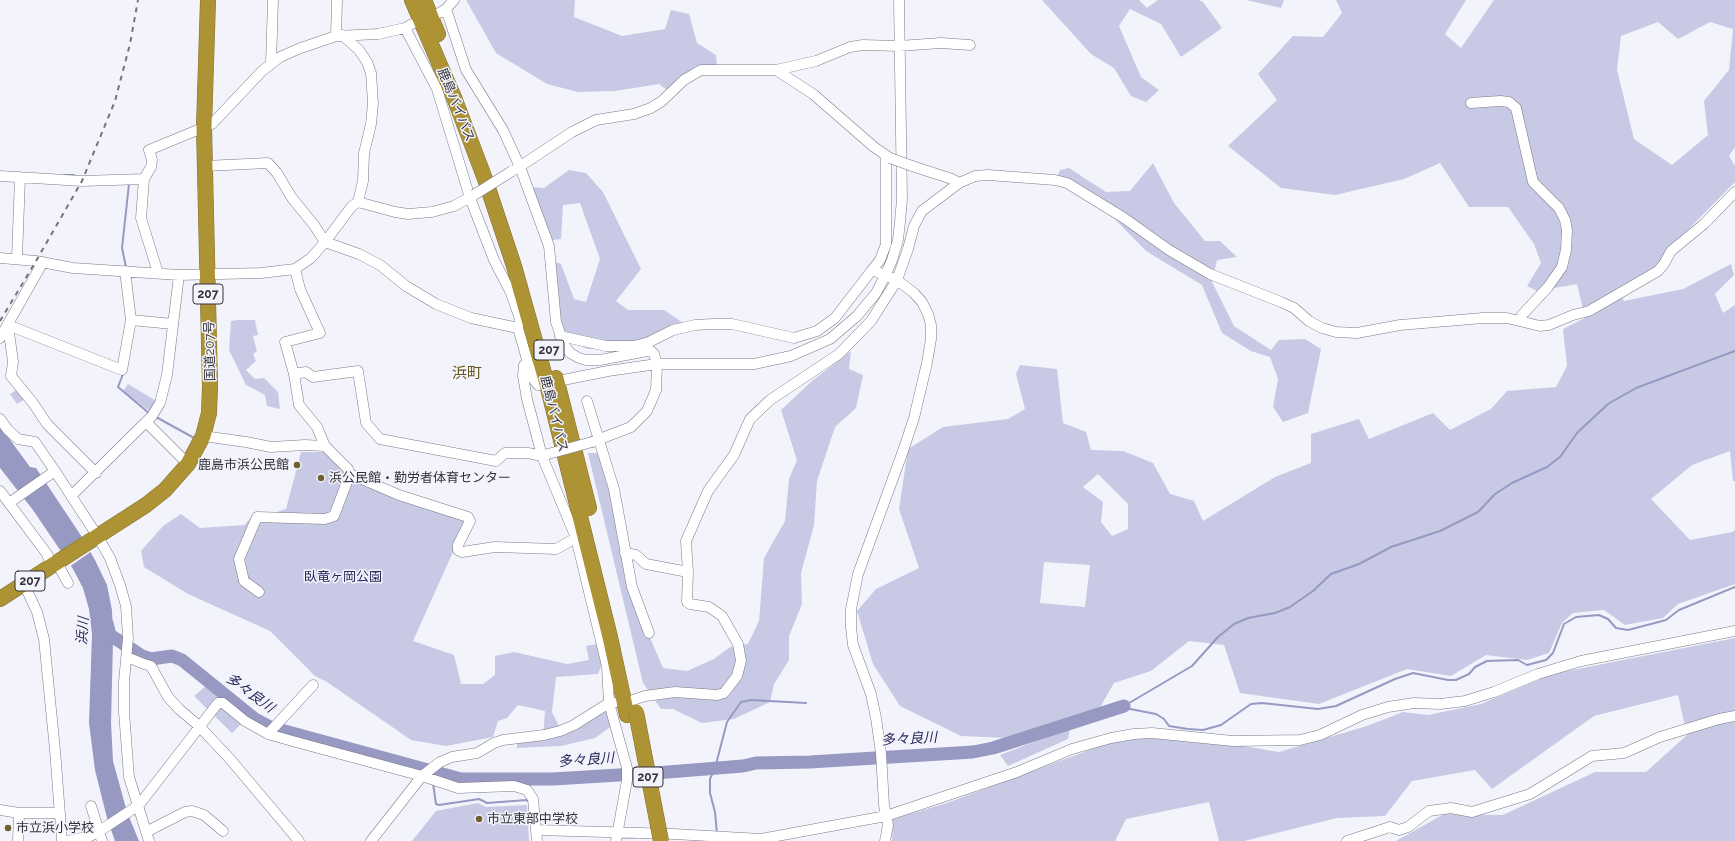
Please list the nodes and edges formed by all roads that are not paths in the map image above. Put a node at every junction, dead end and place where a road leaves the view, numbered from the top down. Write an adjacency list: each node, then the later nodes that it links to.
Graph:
1 (208, 0): 14 (highway, 国道207号 / 207)
2 (273, 0): 11 (street)
3 (337, 0): 8 (street)
4 (412, 0): 47 (highway, 鹿島バイパス / 207)
5 (424, 0): 47 (highway, 鹿島バイパス / 207)
6 (454, 0): 17 (street)
7 (899, 0): 10 (street)
8 (339, 36): 11 (street); 23 (street); 24 (street)
9 (970, 45): 10 (street)
10 (899, 46): 12 (street); 35 (street)
11 (270, 63): 14 (street)
12 (776, 70): 15 (street); 17 (street)
13 (1471, 103): 38 (street)
14 (204, 127): 16 (highway, 国道207号 / 207); 20 (street)
15 (888, 158): 21 (street, bridge); 30 (street)
16 (205, 166): 25 (street); 34 (highway, 国道207号 / 207)
17 (516, 169): 23 (street, bridge); 42 (street)
18 (0, 176): 19 (street)
19 (20, 177): 20 (street); 27 (street)
20 (144, 179): 32 (street)
21 (959, 184): 36 (street); 38 (street)
22 (1735, 192): 38 (street)
23 (472, 197): 24 (street); 41 (street)
24 (358, 202): 25 (street)
25 (325, 242): 29 (street); 41 (street)
26 (0, 258): 27 (street)
27 (17, 259): 28 (street)
28 (43, 262): 31 (street); 40 (street)
29 (295, 269): 34 (street); 46 (street)
30 (872, 270): 35 (street); 42 (street)
31 (127, 271): 32 (street); 37 (street)
32 (158, 273): 33 (street)
33 (179, 274): 34 (street); 39 (street)
34 (208, 275): 51 (highway, 国道207号 / 207)
35 (885, 276): 36 (street); 45 (street)
36 (896, 280): 66 (street); 86 (street)
37 (133, 320): 39 (street); 40 (street)
38 (1520, 321)
39 (173, 324): 49 (street)
40 (8, 325): 43 (street); 57 (street)
41 (518, 328): 44 (street)
42 (560, 336): 45 (street)
43 (0, 338)
44 (528, 363): 47 (street); 54 (street)
45 (657, 364): 47 (street); 52 (street)
46 (294, 374): 53 (street); 54 (street)
47 (552, 383): 76 (highway, 鹿島バイパス / 207)
48 (587, 401): 52 (street)
49 (151, 418): 55 (street); 57 (street)
50 (0, 419): 56 (street)
51 (203, 436): 53 (street); 55 (highway, 国道207号 / 207)
52 (595, 441): 54 (street, bridge); 64 (street)
53 (325, 446): 58 (street)
54 (545, 455): 63 (street)
55 (188, 464): 62 (highway, 国道207号 / 207)
56 (55, 471): 60 (street); 61 (street)
57 (96, 473): 60 (street)
58 (350, 474): 63 (street); 69 (street)
59 (0, 491): 61 (street)
60 (71, 496): 62 (street)
61 (9, 503): 65 (street)
62 (96, 538): 65 (highway, 国道207号 / 207); 73 (street)
63 (576, 538): 75 (street)
64 (625, 553): 66 (street); 72 (street)
65 (56, 563): 67 (street); 68 (highway, 国道207号 / 207)
66 (688, 572): 76 (street)
67 (68, 583)
68 (24, 584): 70 (highway, 国道207号 / 207); 85 (street)
69 (259, 592)
70 (0, 599)
71 (1735, 631): 86 (street)
72 (649, 633)
73 (127, 657): 78 (street); 81 (street)
74 (313, 686): 79 (street)
75 (609, 703): 76 (street); 80 (street); 91 (street)
76 (630, 707): 92 (highway, 鹿島バイパス / 207); 100 (highway, 鹿島バイパス / 207, bridge)
77 (1735, 716): 102 (street)
78 (199, 726): 79 (street); 81 (street); 97 (street)
79 (268, 734): 80 (street)
80 (428, 778): 87 (street); 98 (street)
81 (139, 805): 89 (street); 90 (street)
82 (91, 806): 89 (street)
83 (0, 810): 84 (street)
84 (18, 813): 85 (street); 94 (street)
85 (60, 813): 95 (street)
86 (886, 816): 93 (street); 101 (street)
87 (536, 830): 91 (street); 99 (street)
88 (223, 831): 90 (street)
89 (100, 836): 96 (street)
90 (148, 837)
91 (617, 837): 92 (street)
92 (644, 839): 93 (street)
93 (710, 839)
94 (18, 841)
95 (62, 841)
96 (68, 841)
97 (299, 841)
98 (371, 841)
99 (537, 841)
100 (661, 841)
101 (885, 841)
102 (1347, 841)

